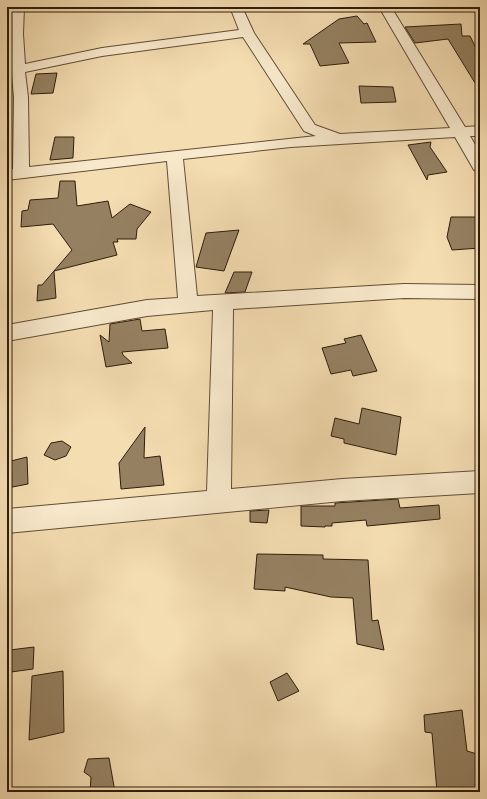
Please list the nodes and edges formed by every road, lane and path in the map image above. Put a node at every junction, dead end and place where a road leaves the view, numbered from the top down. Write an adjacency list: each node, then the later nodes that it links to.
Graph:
1 (18, 7): 5 (street)
2 (236, 7): 4 (street)
3 (385, 7): 7 (street)
4 (247, 34): 5 (street); 8 (street)
5 (12, 71): 11 (street)
6 (480, 131): 7 (street)
7 (460, 132): 8 (street); 10 (street)
8 (339, 138): 9 (street)
9 (175, 155): 11 (street); 14 (street)
10 (480, 166)
11 (14, 174)
12 (480, 292): 13 (street)
13 (223, 301): 14 (street); 17 (street)
14 (188, 304): 15 (street)
15 (7, 333)
16 (480, 482): 17 (street)
17 (219, 501): 18 (street)
18 (7, 521)

